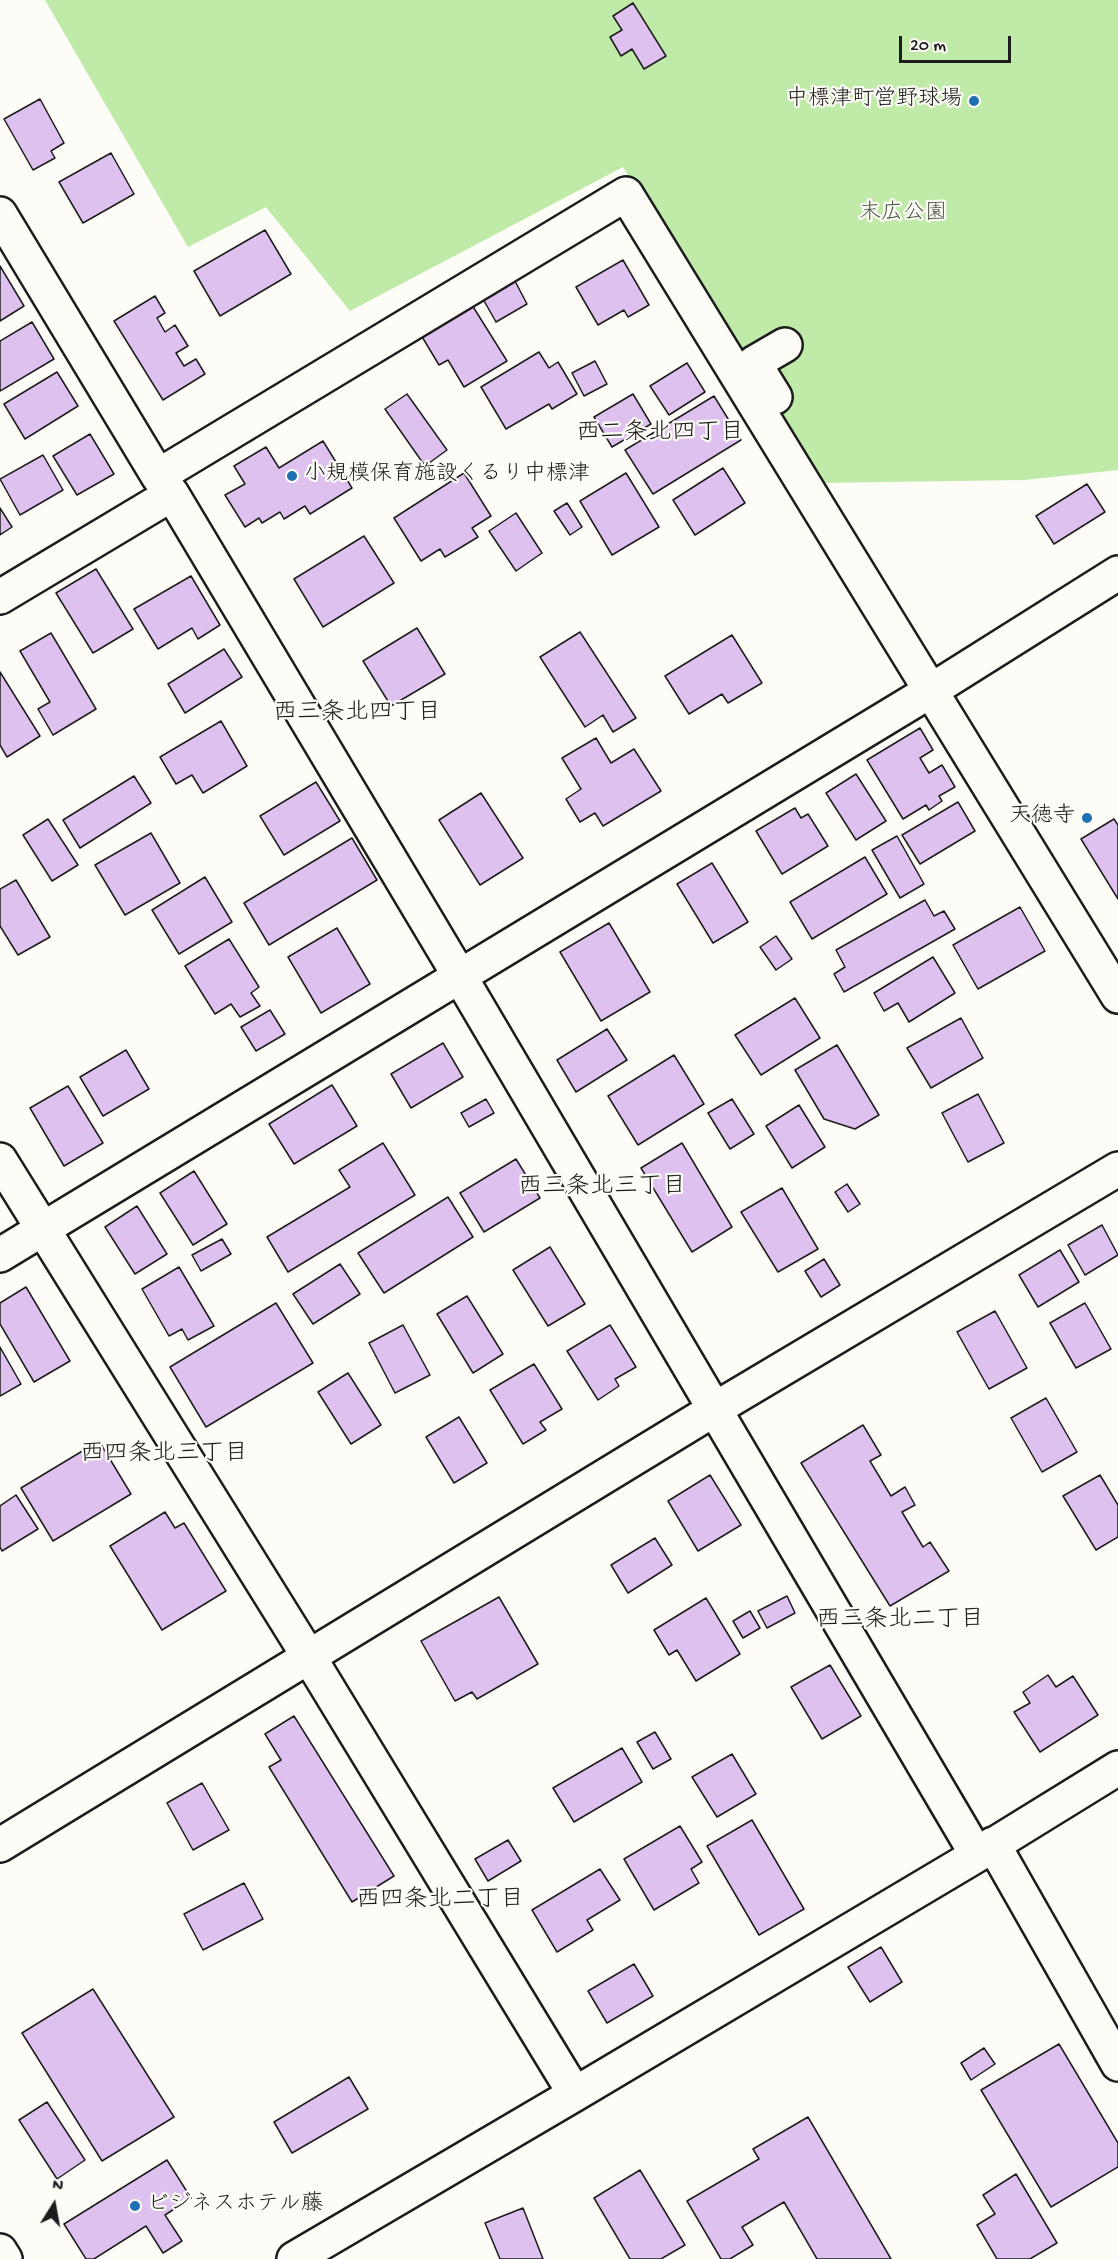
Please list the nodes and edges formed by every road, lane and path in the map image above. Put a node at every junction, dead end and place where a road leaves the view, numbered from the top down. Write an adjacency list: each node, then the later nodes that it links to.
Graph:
1 (0, 214): 3 (street)
2 (785, 345): 6 (street)
3 (165, 485): 5 (street); 6 (street); 7 (street)
4 (1118, 573): 6 (street)
5 (0, 597)
6 (941, 684): 7 (street); 8 (street)
7 (459, 975): 11 (street); 13 (street)
8 (1118, 996)
9 (0, 1160): 11 (street)
10 (1118, 1170): 13 (street)
11 (43, 1229): 12 (street); 14 (street)
12 (0, 1255)
13 (715, 1409): 14 (street); 17 (street)
14 (309, 1657): 16 (street); 19 (street)
15 (1118, 1768): 17 (street)
16 (0, 1845)
17 (985, 1849): 18 (street); 19 (street)
18 (1118, 2064)
19 (575, 2094): 22 (street)
20 (0, 2251): 21 (street)
21 (5, 2259)
22 (294, 2259)

